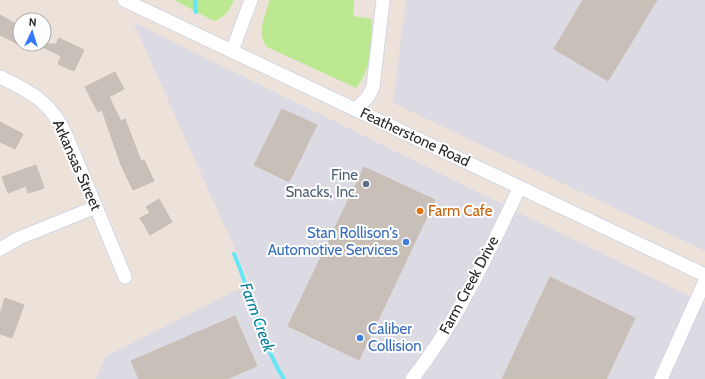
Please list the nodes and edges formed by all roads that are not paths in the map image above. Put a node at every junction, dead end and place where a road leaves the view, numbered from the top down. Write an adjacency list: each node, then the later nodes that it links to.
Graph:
1 (124, 0): 4 (street, Featherstone Road)
2 (251, 0): 4 (street)
3 (383, 0): 6 (street)
4 (232, 51): 6 (street, Featherstone Road)
5 (0, 77): 8 (street, Arkansas Street)
6 (355, 110): 7 (street, Featherstone Road)
7 (520, 187): 10 (street, Featherstone Road); 13 (street, Farm Creek Drive)
8 (96, 207): 9 (street); 11 (street, Arkansas Street)
9 (0, 249)
10 (705, 275)
11 (125, 277)
12 (705, 281): 14 (street)
13 (412, 379)
14 (661, 379)

